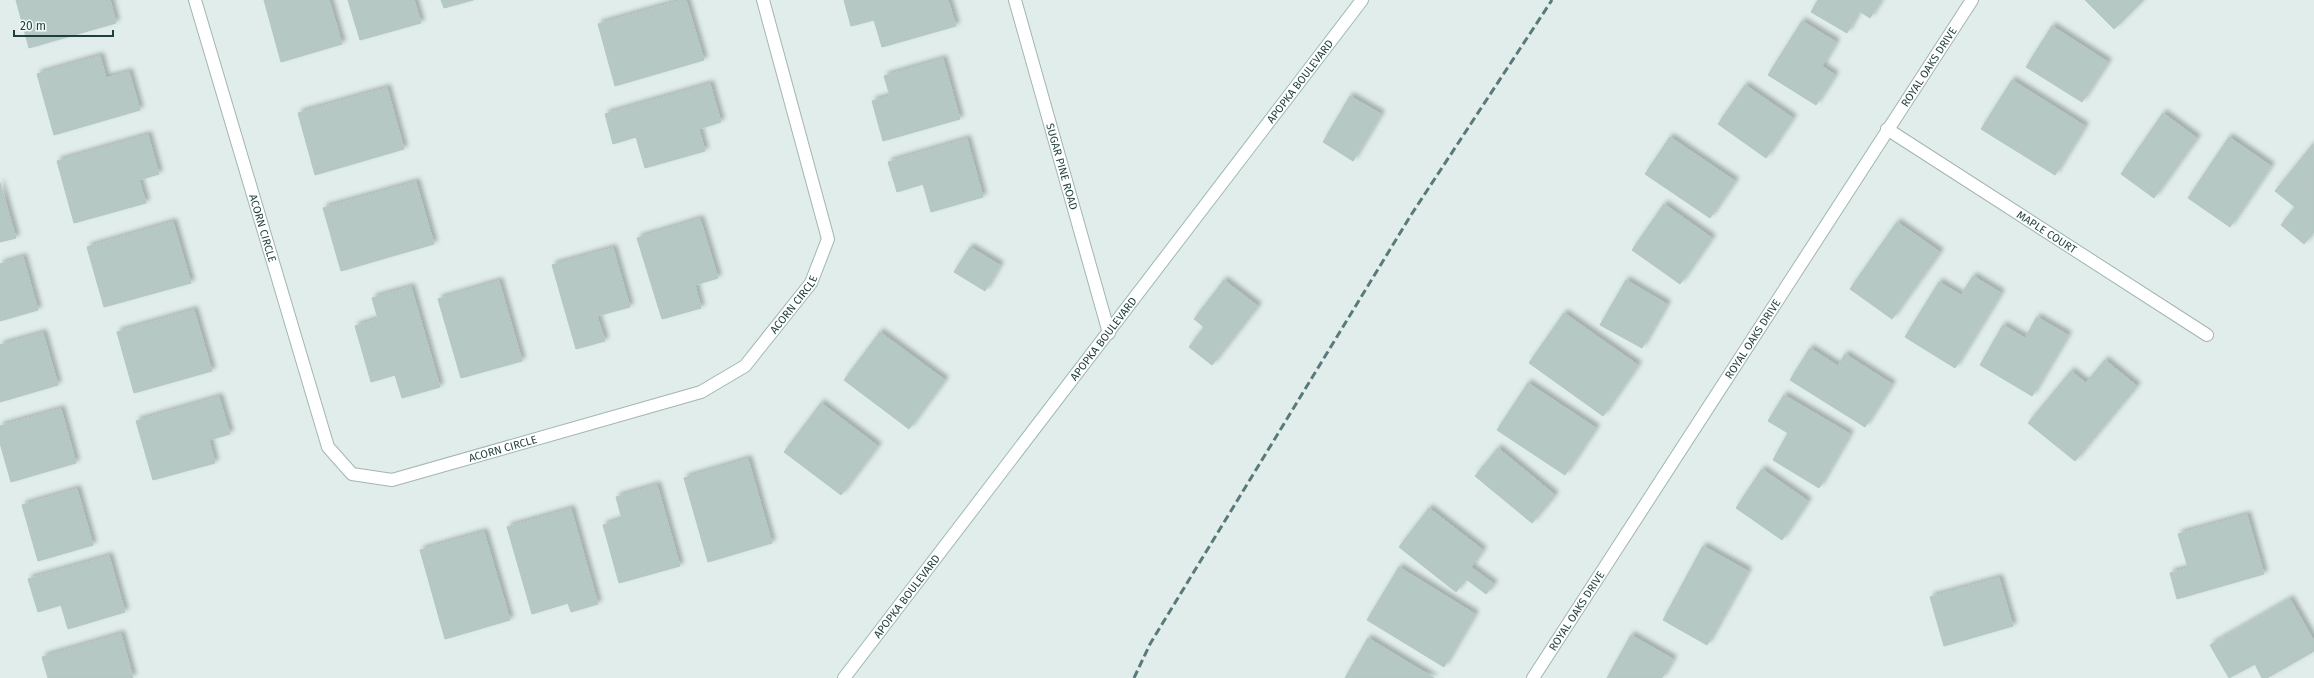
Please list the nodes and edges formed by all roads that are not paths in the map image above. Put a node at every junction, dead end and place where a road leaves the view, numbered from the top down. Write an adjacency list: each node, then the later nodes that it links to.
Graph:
1 (195, 0): 2 (street, ACORN CIRCLE)
2 (764, 0)
3 (1015, 0): 7 (street, SUGAR PINE ROAD)
4 (1362, 0): 7 (street, APOPKA BOULEVARD)
5 (1972, 0): 6 (street, ROYAL OAKS DRIVE)
6 (1887, 129): 8 (street, MAPLE COURT); 10 (street, ROYAL OAKS DRIVE)
7 (1109, 333): 9 (street, APOPKA BOULEVARD)
8 (2207, 334)
9 (844, 678)
10 (1533, 678)

